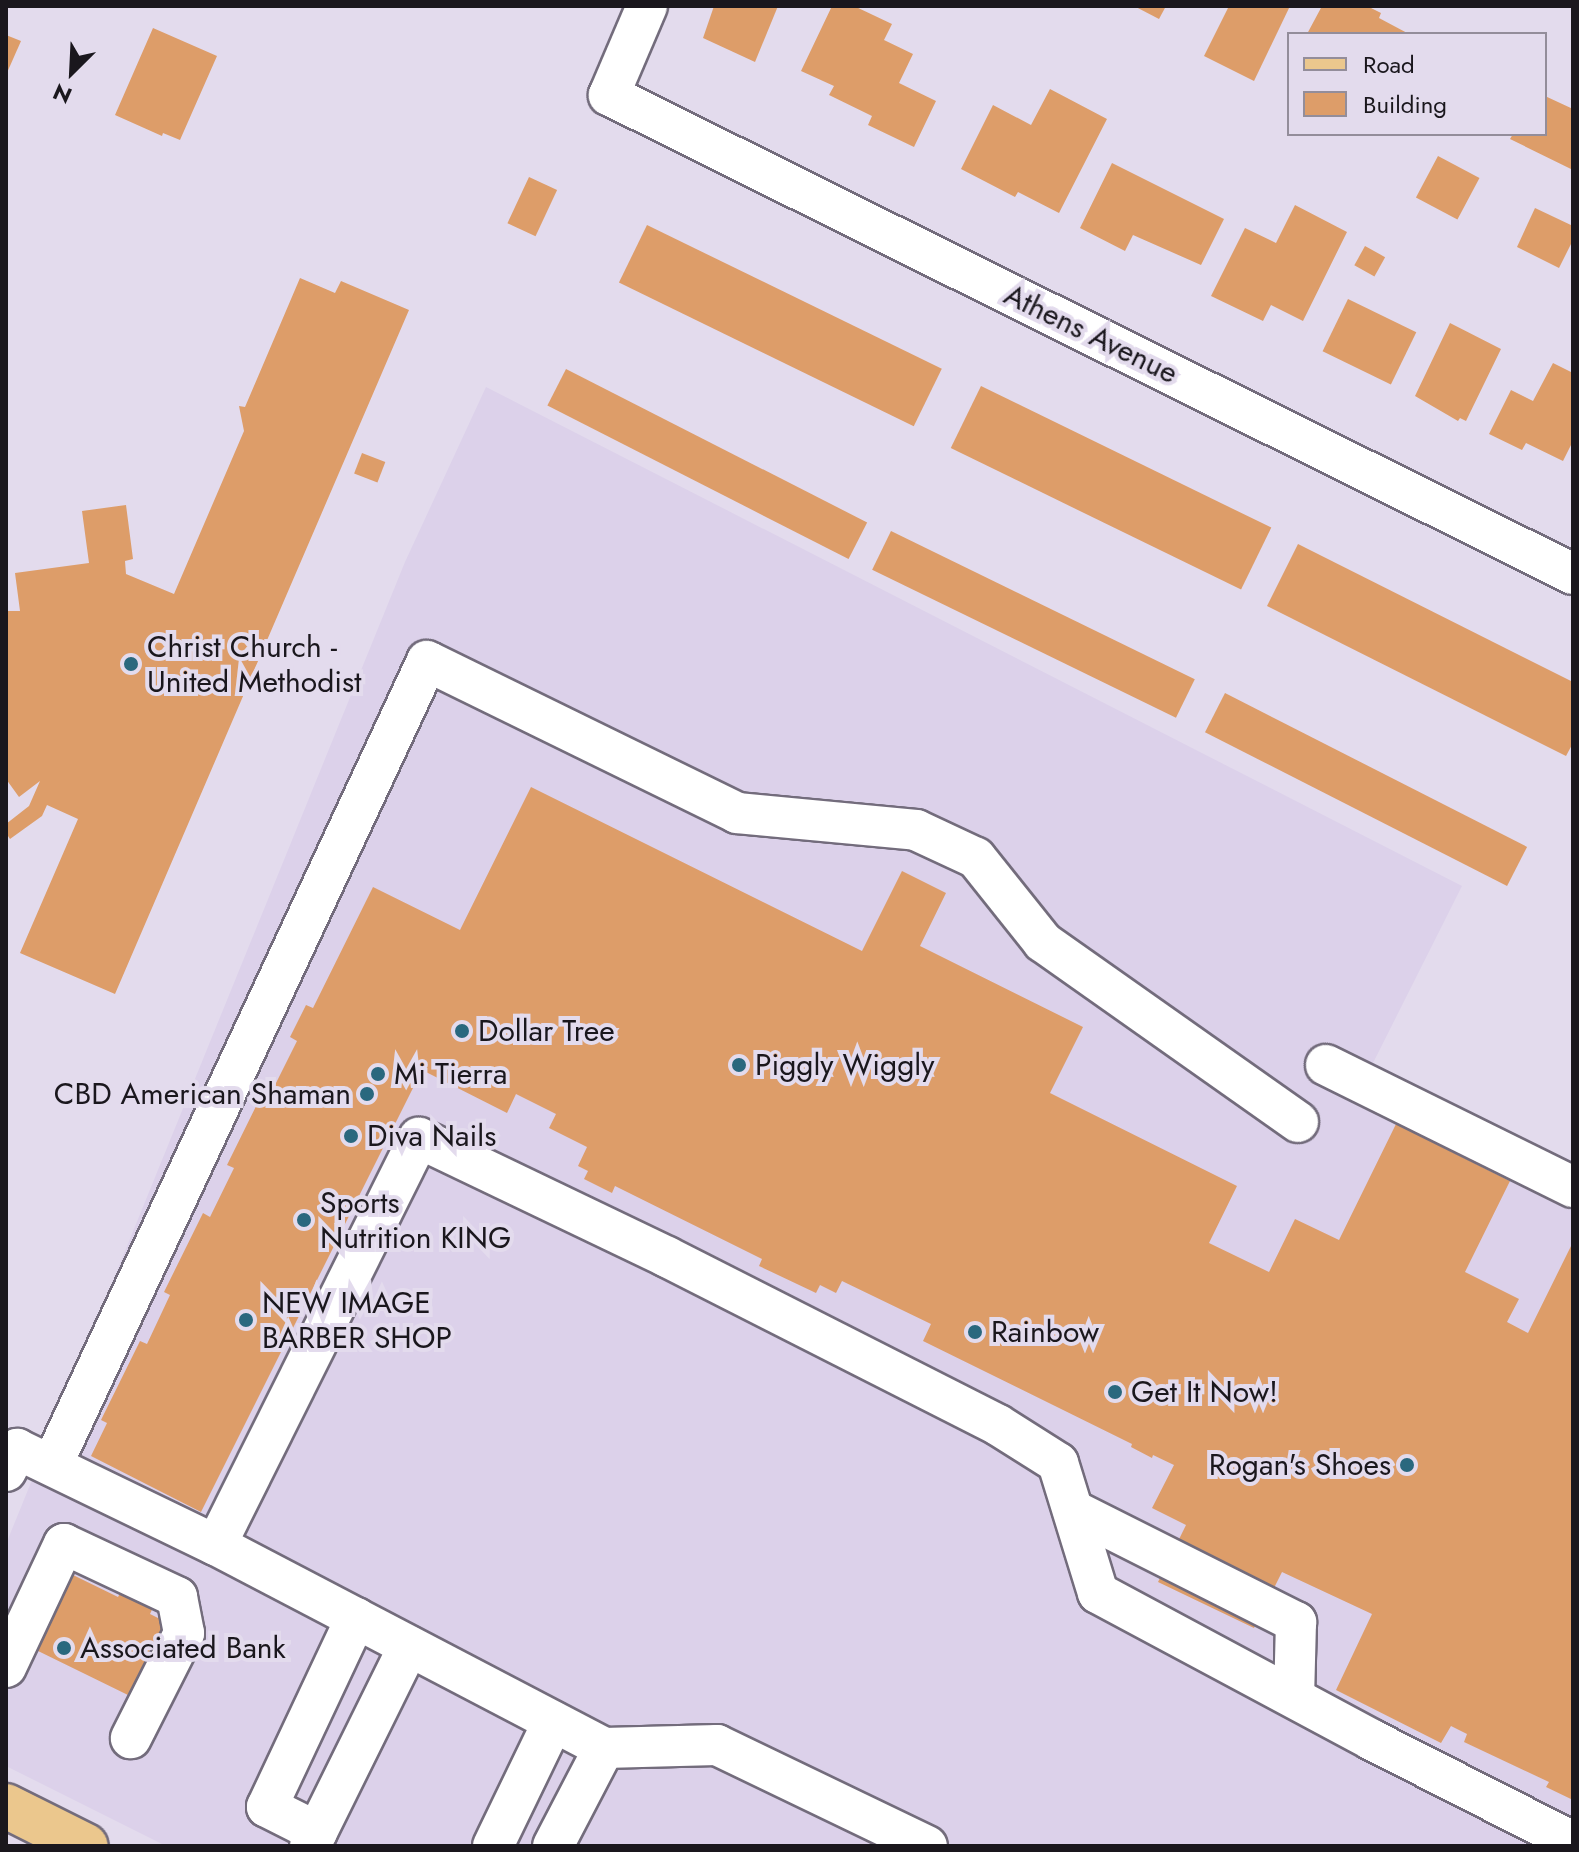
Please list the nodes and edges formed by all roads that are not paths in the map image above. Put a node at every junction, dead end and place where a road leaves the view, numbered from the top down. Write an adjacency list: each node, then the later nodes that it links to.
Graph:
1 (647, 6): 2 (street, Athens Avenue)
2 (1573, 574)
3 (1326, 1065): 5 (street)
4 (1298, 1122): 6 (street)
5 (1573, 1187)
6 (52, 1465): 7 (street); 9 (street)
7 (6, 1471)
8 (1073, 1510): 9 (street); 13 (street); 13 (street)
9 (216, 1545): 10 (street)
10 (356, 1618): 11 (street); 18 (street)
11 (409, 1646): 14 (street); 18 (street)
12 (6, 1667): 15 (street)
13 (1294, 1697): 19 (street)
14 (553, 1722): 16 (street); 22 (street)
15 (131, 1738)
16 (604, 1748): 20 (street); 23 (street)
17 (6, 1806): 21 (main road)
18 (313, 1839)
19 (1573, 1842)
20 (921, 1843)
21 (86, 1846)
22 (493, 1846)
23 (553, 1846)

